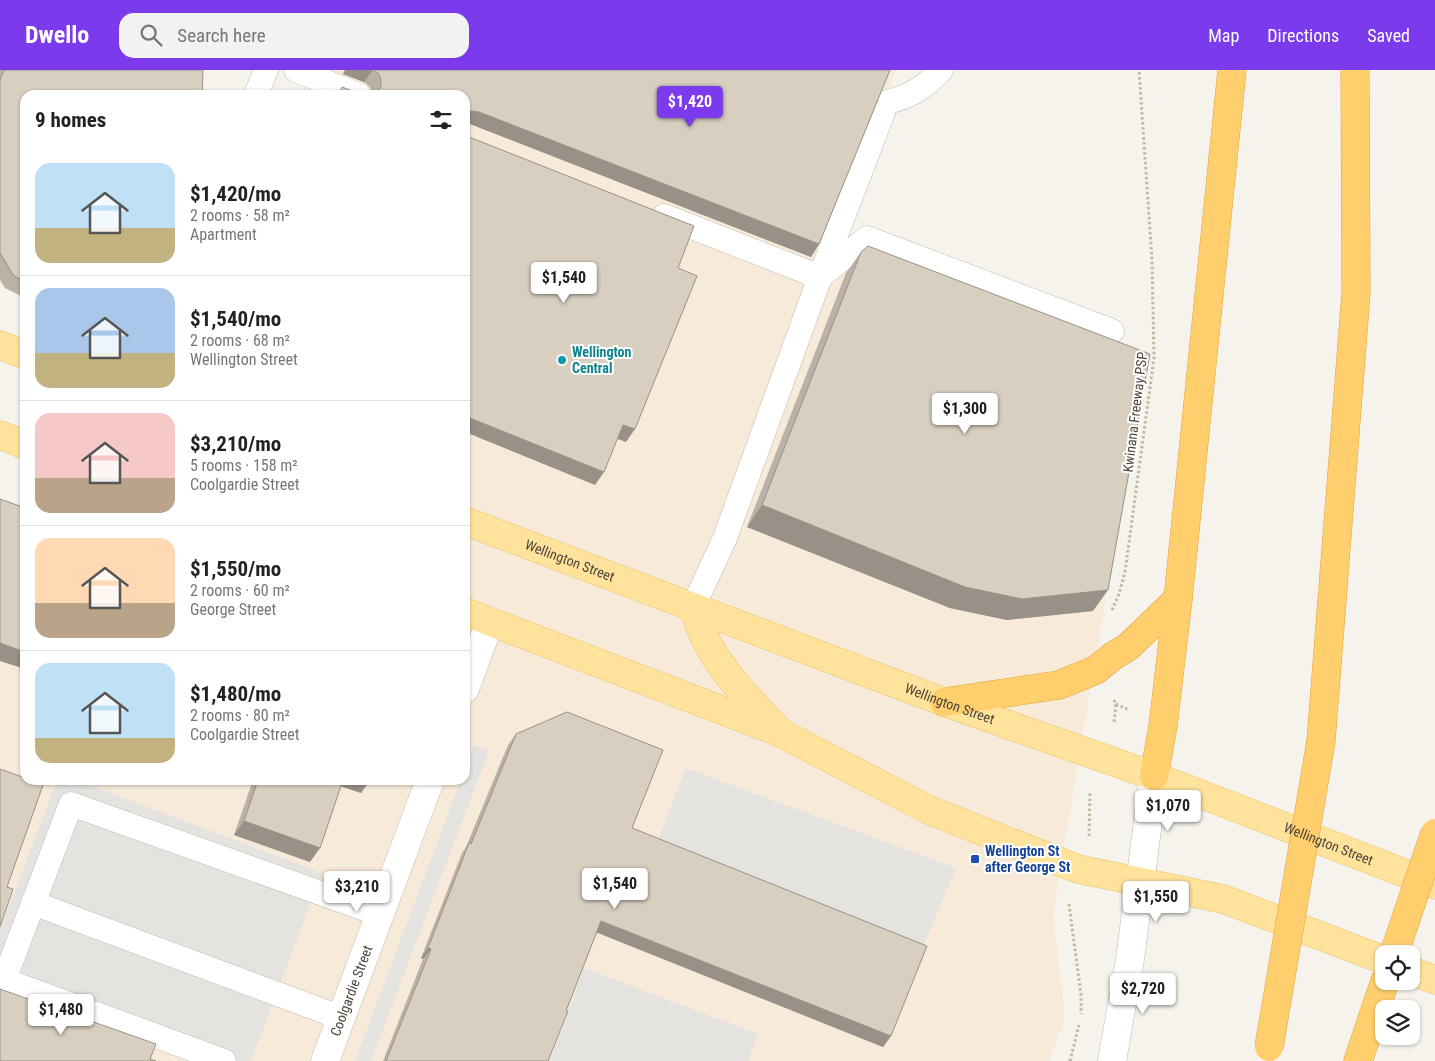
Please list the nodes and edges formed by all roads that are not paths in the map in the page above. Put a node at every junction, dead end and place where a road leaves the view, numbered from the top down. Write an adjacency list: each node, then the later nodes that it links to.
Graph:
1 (266, 70): 6 (lane)
2 (296, 70): 7 (lane)
3 (941, 70): 9 (lane)
4 (1232, 70): 14 (highway)
5 (1355, 70): 34 (highway, bridge)
6 (258, 90)
7 (346, 90)
8 (647, 209): 9 (lane)
9 (820, 277): 10 (lane); 15 (lane)
10 (1112, 331)
11 (0, 345): 12 (main road)
12 (20, 353)
13 (470, 523): 15 (main road, Wellington Street)
14 (1178, 599): 19 (highway); 21 (highway)
15 (693, 607): 19 (main road, Wellington Street); 20 (main road)
16 (470, 614): 17 (main road)
17 (490, 622): 18 (street); 20 (main road)
18 (470, 676)
19 (944, 702): 21 (main road, Wellington Street)
20 (779, 732): 24 (main road)
21 (1154, 776): 24 (street); 25 (main road, Wellington Street)
22 (428, 785): 27 (street, Coolgardie Street)
23 (1435, 833): 28 (highway, bridge)
24 (1140, 882): 29 (main road); 37 (street)
25 (1435, 885)
26 (33, 903): 27 (lane); 33 (lane); 35 (lane)
27 (379, 914): 33 (street, Coolgardie Street)
28 (1397, 945)
29 (1375, 957)
30 (1420, 974): 31 (main road)
31 (1435, 980)
32 (1382, 990): 38 (highway)
33 (342, 1018): 36 (street, Coolgardie Street)
34 (1268, 1054)
35 (224, 1061)
36 (325, 1061)
37 (1112, 1061)
38 (1358, 1061)

